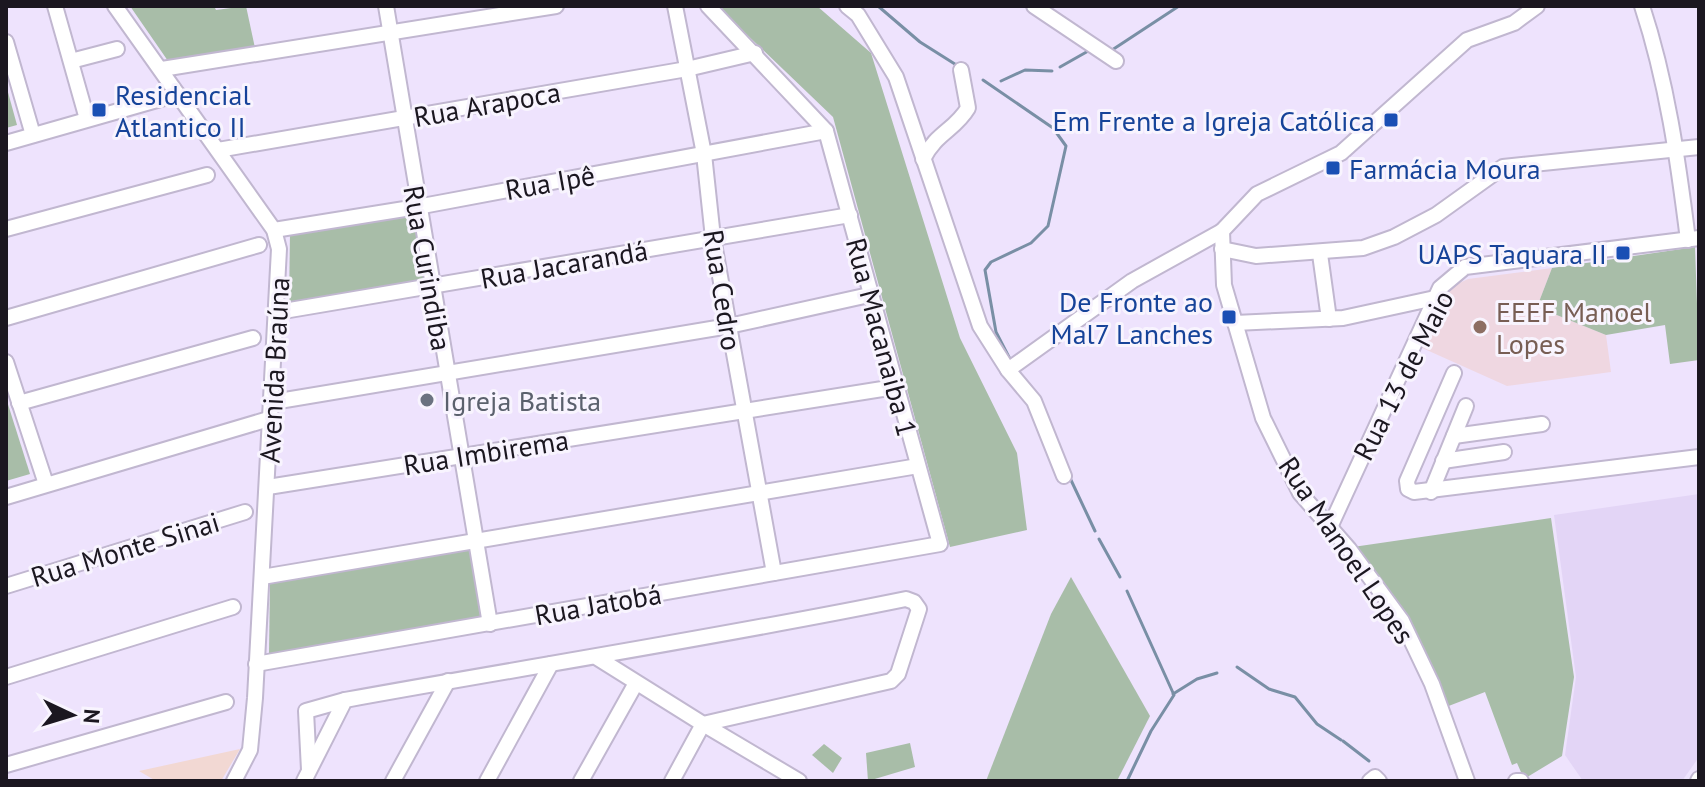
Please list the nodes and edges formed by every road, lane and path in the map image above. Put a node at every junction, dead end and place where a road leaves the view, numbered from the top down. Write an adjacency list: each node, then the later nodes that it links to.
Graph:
1 (55, 6): 15 (street)
2 (115, 6): 17 (street, Avenida Braúna)
3 (386, 6): 11 (street, Rua Curindiba)
4 (556, 6): 11 (street)
5 (675, 6): 18 (street, Rua Cedro)
6 (708, 6): 14 (street)
7 (1034, 6): 16 (street)
8 (1537, 6): 36 (street)
9 (1642, 6): 27 (street)
10 (852, 10): 30 (street)
11 (389, 33): 17 (street); 22 (street, Rua Curindiba)
12 (6, 42): 24 (street)
13 (117, 49): 15 (street)
14 (755, 53): 18 (street, Rua Arapoca); 23 (street)
15 (71, 61): 21 (street)
16 (1116, 61)
17 (162, 69): 20 (street, Avenida Braúna)
18 (687, 69): 22 (street, Rua Arapoca); 29 (street, Rua Cedro)
19 (961, 70): 30 (street)
20 (178, 94): 21 (street); 28 (street, Avenida Braúna)
21 (87, 119): 24 (street)
22 (402, 119): 28 (street, Rua Arapoca); 32 (street, Rua Curindiba)
23 (826, 131): 29 (street, Rua Ipê); 33 (street, Rua Macanaiba 1)
24 (33, 135): 25 (street)
25 (6, 143)
26 (1699, 147): 27 (street)
27 (1677, 149): 38 (street); 41 (street)
28 (218, 150): 35 (street, Avenida Braúna)
29 (704, 154): 32 (street, Rua Ipê); 37 (street, Rua Cedro)
30 (923, 159): 52 (street)
31 (207, 175): 34 (street)
32 (417, 207): 35 (street, Rua Ipê); 42 (street, Rua Curindiba)
33 (850, 215): 37 (street, Rua Jacarandá); 43 (street, Rua Macanaiba 1)
34 (6, 229)
35 (274, 230): 45 (street, Avenida Braúna)
36 (1222, 231): 40 (street, Rua Manoel Lopes); 52 (street)
37 (713, 238): 42 (street, Rua Jacarandá); 49 (street, Rua Cedro)
38 (1693, 239): 44 (street, Rua 13 de Maio)
39 (259, 245): 46 (street)
40 (1222, 249): 41 (street); 48 (street, Rua Manoel Lopes)
41 (1320, 254): 47 (street)
42 (431, 288): 45 (street, Rua Jacarandá); 54 (street, Rua Curindiba)
43 (869, 295): 49 (street); 55 (street, Rua Macanaiba 1)
44 (1435, 298): 47 (street); 75 (street, Rua 13 de Maio)
45 (278, 312): 56 (street, Avenida Braúna)
46 (6, 318)
47 (1329, 319): 48 (street)
48 (1235, 323): 75 (street, Rua Manoel Lopes)
49 (729, 326): 54 (street); 59 (street, Rua Cedro)
50 (253, 338): 57 (street)
51 (6, 362): 57 (street)
52 (1008, 370): 68 (street)
53 (1454, 373): 71 (street)
54 (446, 374): 56 (street); 64 (street, Rua Curindiba)
55 (895, 387): 59 (street, Rua Imbirema); 67 (street, Rua Macanaiba 1)
56 (273, 402): 60 (street, Avenida Braúna)
57 (19, 403): 69 (street)
58 (1466, 406): 62 (street)
59 (744, 411): 64 (street, Rua Imbirema); 72 (street, Rua Cedro)
60 (272, 418): 69 (street); 70 (street, Avenida Braúna)
61 (1542, 424): 62 (street)
62 (1454, 436): 66 (street)
63 (1504, 452): 66 (street)
64 (460, 456): 70 (street, Rua Imbirema); 76 (street, Rua Curindiba)
65 (1699, 457): 71 (street)
66 (1443, 461): 71 (street)
67 (918, 466): 72 (street); 77 (street, Rua Macanaiba 1)
68 (1064, 476)
69 (46, 484): 73 (street)
70 (268, 487): 79 (street, Avenida Braúna)
71 (1431, 492)
72 (758, 493): 76 (street); 78 (street, Rua Cedro)
73 (6, 497)
74 (245, 512): 80 (street, Rua Monte Sinai)
75 (1330, 527): 101 (street, Rua Manoel Lopes)
76 (475, 541): 79 (street); 82 (street, Rua Curindiba)
77 (940, 544): 78 (street, Rua Jatobá)
78 (774, 573): 82 (street, Rua Jatobá)
79 (262, 577): 84 (street, Avenida Braúna)
80 (6, 586)
81 (233, 607): 86 (street)
82 (490, 624): 84 (street, Rua Jatobá)
83 (596, 657): 85 (street); 88 (street); 91 (street)
84 (256, 664): 95 (street, Avenida Braúna)
85 (551, 664): 87 (street); 97 (street)
86 (6, 677)
87 (448, 681): 89 (street); 96 (street)
88 (636, 683): 91 (street); 98 (street)
89 (345, 700): 94 (street); 94 (street)
90 (226, 702): 92 (street)
91 (703, 724): 93 (street); 99 (street)
92 (6, 765)
93 (776, 775): 100 (street)
94 (307, 776)
95 (234, 781)
96 (393, 781)
97 (487, 781)
98 (581, 781)
99 (672, 781)
100 (799, 781)
101 (1467, 781)

